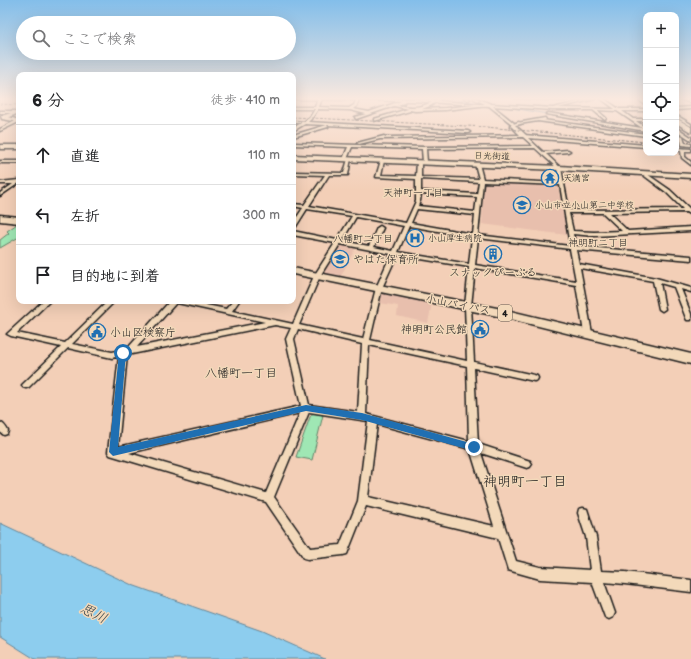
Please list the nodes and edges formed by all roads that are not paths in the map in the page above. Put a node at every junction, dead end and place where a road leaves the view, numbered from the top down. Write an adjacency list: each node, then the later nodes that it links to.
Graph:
1 (319, 129): 7 (street)
2 (412, 129): 3 (street)
3 (417, 129): 8 (street); 11 (street)
4 (516, 129): 8 (main road)
5 (595, 129): 9 (street)
6 (685, 130): 14 (street)
7 (296, 135)
8 (524, 136): 10 (street); 18 (street); 19 (street)
9 (643, 136)
10 (451, 137): 11 (street); 17 (street)
11 (381, 138): 13 (street)
12 (296, 144): 13 (street)
13 (351, 145): 21 (street); 29 (street)
14 (691, 145)
15 (0, 146): 16 (main road)
16 (16, 147)
17 (456, 147): 18 (street); 21 (street)
18 (536, 147): 27 (street)
19 (643, 147)
20 (643, 147): 22 (street)
21 (424, 148): 33 (street)
22 (623, 149)
23 (679, 149): 24 (street)
24 (683, 150): 25 (street); 34 (street)
25 (691, 150)
26 (568, 151): 27 (street)
27 (542, 152): 36 (street)
28 (296, 157): 29 (main road, 日光街道)
29 (348, 159): 30 (main road, 日光街道); 38 (street)
30 (382, 160): 33 (main road, 日光街道); 41 (street)
31 (0, 162): 32 (street)
32 (16, 162)
33 (422, 162): 35 (main road, 日光街道); 41 (street)
34 (690, 163)
35 (477, 164): 36 (main road, 日光街道); 42 (street)
36 (559, 168): 39 (main road, 日光街道); 46 (street)
37 (296, 173): 38 (street)
38 (328, 173): 51 (street)
39 (644, 173): 40 (main road, 日光街道); 55 (street)
40 (691, 176)
41 (419, 178): 42 (street); 47 (street)
42 (481, 180): 46 (street); 49 (street)
43 (0, 182): 44 (street)
44 (16, 182)
45 (16, 183): 48 (street)
46 (562, 184): 53 (street)
47 (418, 192): 49 (street); 52 (street)
48 (0, 195)
49 (479, 196): 56 (street)
50 (296, 205): 51 (street)
51 (307, 207): 57 (street); 60 (street)
52 (416, 207): 56 (street); 61 (street)
53 (567, 211): 54 (street); 64 (street)
54 (605, 212): 55 (street); 65 (street)
55 (690, 212)
56 (477, 214): 67 (street)
57 (355, 215): 61 (street); 68 (street)
58 (0, 218): 59 (highway)
59 (16, 220)
60 (296, 223)
61 (408, 224): 67 (street); 71 (street)
62 (380, 228): 70 (street)
63 (691, 229): 65 (street)
64 (571, 232): 65 (street); 69 (street)
65 (626, 232)
66 (296, 235): 68 (street)
67 (475, 236): 69 (street); 73 (street)
68 (339, 242): 70 (street); 76 (street)
69 (574, 248): 72 (street); 74 (street)
70 (371, 249): 71 (street)
71 (394, 253): 73 (street); 80 (street)
72 (691, 258)
73 (472, 266): 78 (street); 87 (street)
74 (578, 266): 77 (street); 78 (street)
75 (296, 272): 76 (highway, 小山バイパス / 4)
76 (317, 276): 80 (highway, 小山バイパス / 4); 92 (street)
77 (656, 280): 79 (street); 88 (street)
78 (580, 284): 93 (street)
79 (677, 286): 81 (street); 90 (street)
80 (379, 288): 87 (highway, 小山バイパス / 4); 94 (street)
81 (691, 290)
82 (44, 304): 95 (street)
83 (109, 304): 95 (street)
84 (172, 304): 96 (street)
85 (189, 304): 89 (street)
86 (234, 304): 89 (street)
87 (468, 306): 93 (highway, 小山バイパス / 4); 98 (street)
88 (662, 309)
89 (228, 312): 91 (street)
90 (689, 318)
91 (274, 322): 92 (street); 96 (street)
92 (295, 326): 94 (street); 101 (street)
93 (588, 333): 97 (highway, 小山バイパス / 4)
94 (366, 342): 98 (street); 102 (street)
95 (65, 346): 96 (street); 100 (street)
96 (126, 352): 105 (street)
97 (691, 359)
98 (469, 364): 99 (street); 104 (street)
99 (534, 378)
100 (26, 385)
101 (306, 408): 102 (street); 105 (street); 107 (street)
102 (362, 416): 103 (street)
103 (373, 419): 104 (street); 108 (street)
104 (474, 446): 106 (street); 110 (street)
105 (113, 452): 107 (street)
106 (527, 464)
107 (269, 498): 108 (street)
108 (363, 501): 110 (street)
109 (583, 513): 111 (street)
110 (500, 533): 111 (street)
111 (596, 576): 112 (street); 113 (street)
112 (691, 586)
113 (609, 613)

